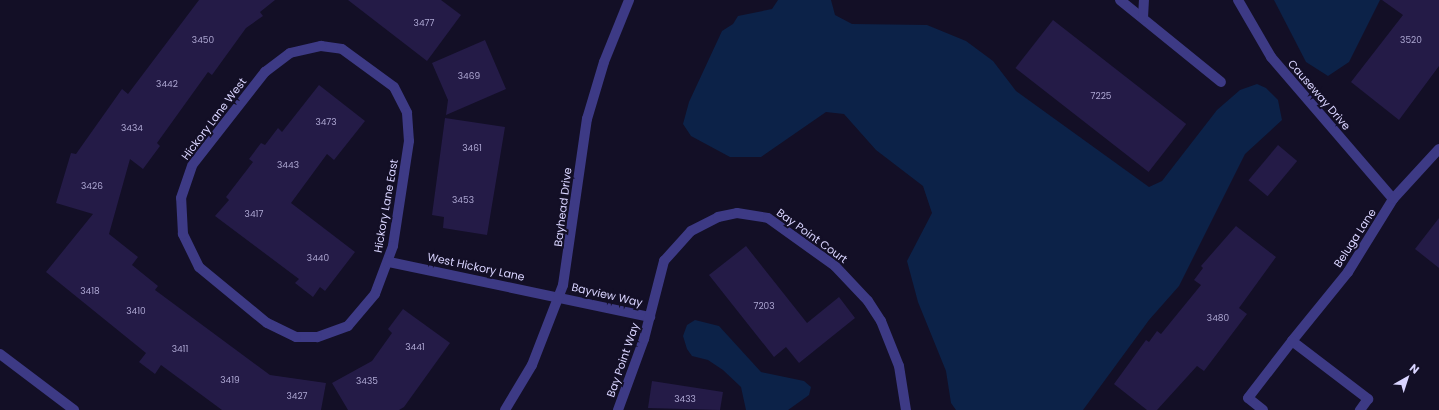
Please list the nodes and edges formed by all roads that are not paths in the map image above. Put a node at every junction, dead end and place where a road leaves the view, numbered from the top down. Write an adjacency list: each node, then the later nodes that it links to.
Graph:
1 (629, 0): 11 (street, Bayhead Drive)
2 (1120, 0): 5 (street)
3 (1144, 0): 5 (street)
4 (1238, 0): 9 (street, Causeway Drive)
5 (1143, 18): 7 (street)
6 (361, 60): 10 (street, Hickory Lane East); 12 (street, Hickory Lane West)
7 (1221, 82)
8 (1439, 149): 9 (street, Beluga Lane)
9 (1393, 199): 14 (street, Beluga Lane)
10 (389, 262): 11 (street, West Hickory Lane); 12 (street, Hickory Lane East)
11 (559, 297): 13 (street, Bayview Way); 17 (street, Bayhead Drive)
12 (250, 309)
13 (650, 317): 18 (street, Bay Point Way); 19 (street, Bay Point Court)
14 (1292, 341): 20 (street, Beluga Lane); 21 (street)
15 (0, 354): 16 (street)
16 (74, 410)
17 (505, 410)
18 (618, 410)
19 (906, 410)
20 (1264, 410)
21 (1360, 410)

